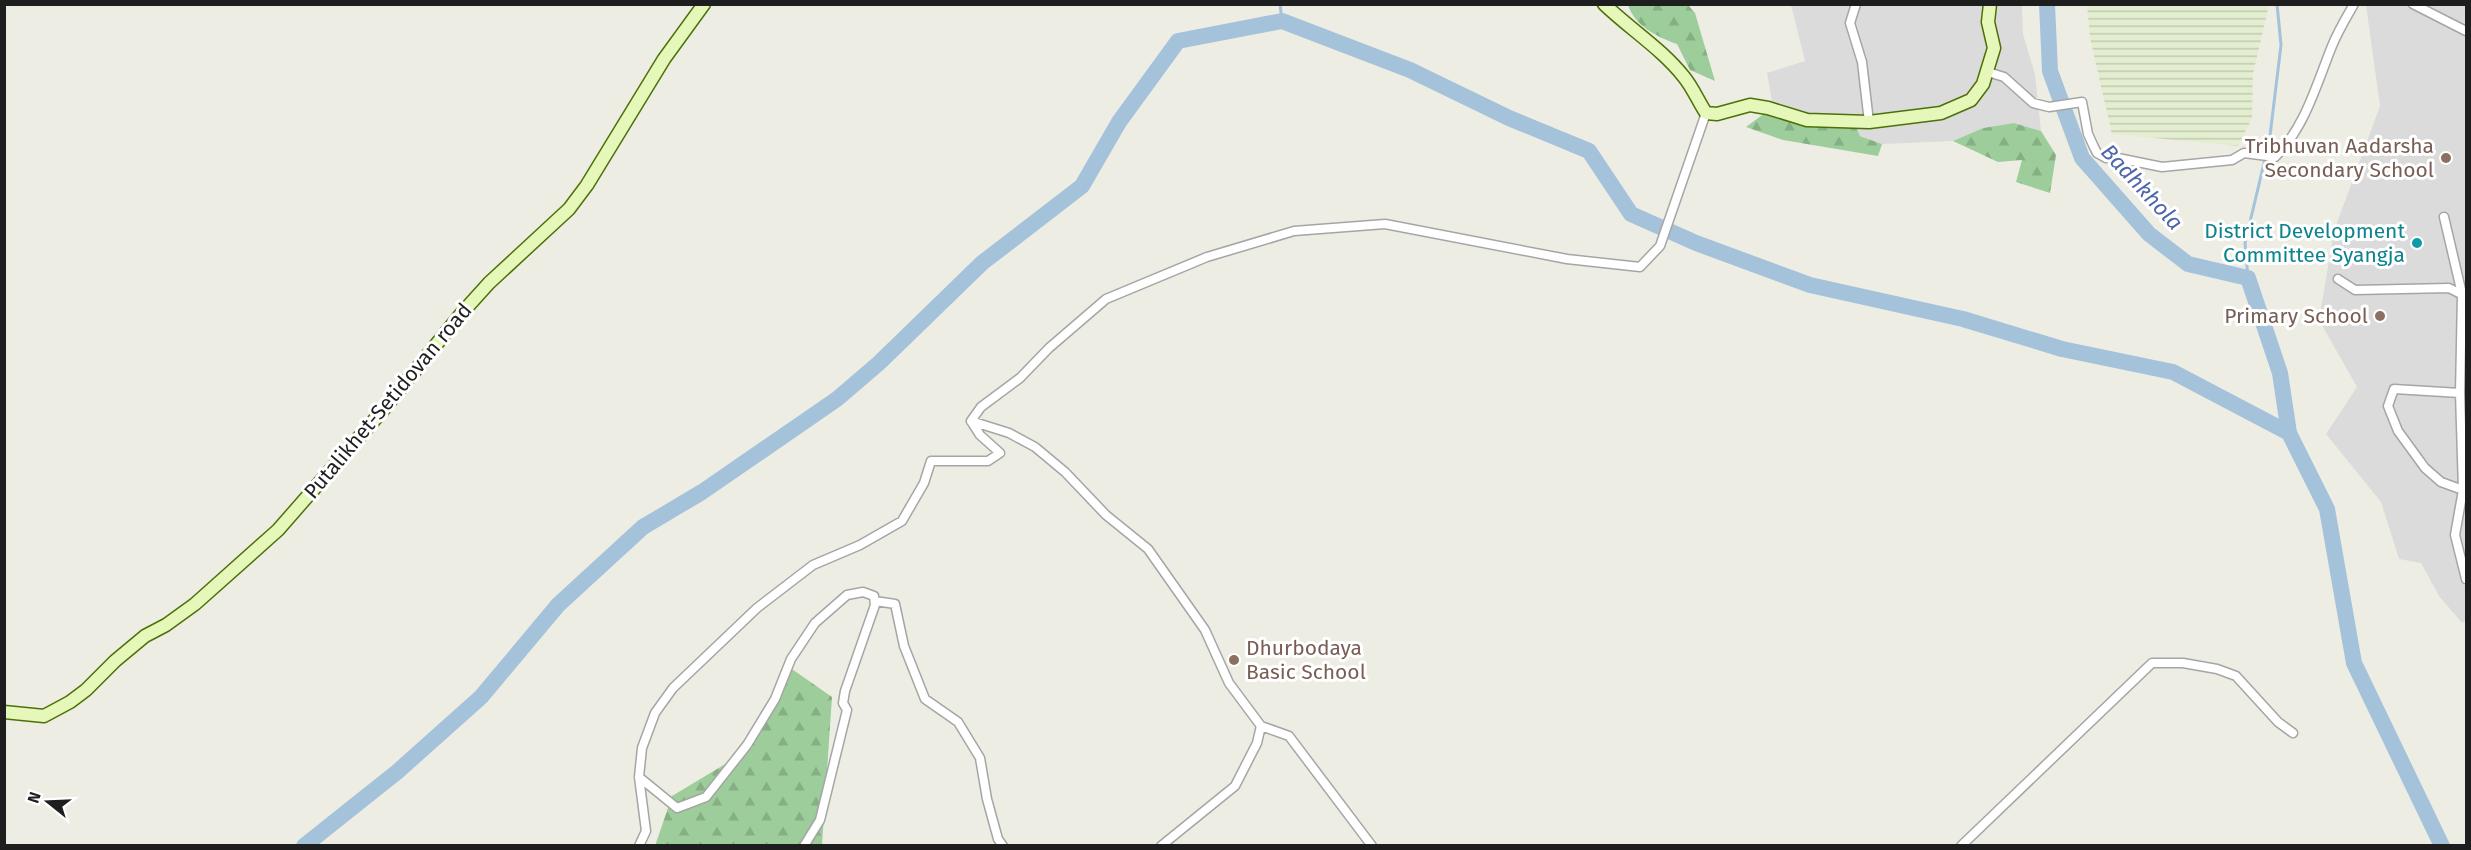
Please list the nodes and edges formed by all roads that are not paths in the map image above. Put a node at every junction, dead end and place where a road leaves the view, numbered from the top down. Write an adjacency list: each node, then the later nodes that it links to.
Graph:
1 (704, 4): 20 (main road, Putalikhet-Setidovan road)
2 (1604, 4): 9 (main road)
3 (1856, 4): 10 (street)
4 (1990, 4): 8 (main road)
5 (2354, 4): 8 (street)
6 (2413, 4): 7 (street)
7 (2466, 31)
8 (1988, 72): 10 (main road)
9 (1705, 117): 10 (main road); 15 (street)
10 (1869, 122)
11 (2444, 217): 13 (street)
12 (2338, 279): 13 (street)
13 (2464, 295): 14 (street)
14 (2460, 393): 16 (street); 17 (street)
15 (971, 421): 21 (street); 23 (street)
16 (2465, 460): 17 (street)
17 (2463, 490): 18 (street)
18 (2466, 579)
19 (875, 601): 23 (street); 25 (street); 26 (street)
20 (4, 712)
21 (1261, 726): 27 (street); 28 (street)
22 (2293, 733): 29 (street)
23 (639, 777): 24 (street)
24 (639, 846)
25 (804, 846)
26 (1003, 846)
27 (1161, 846)
28 (1372, 846)
29 (1961, 846)

